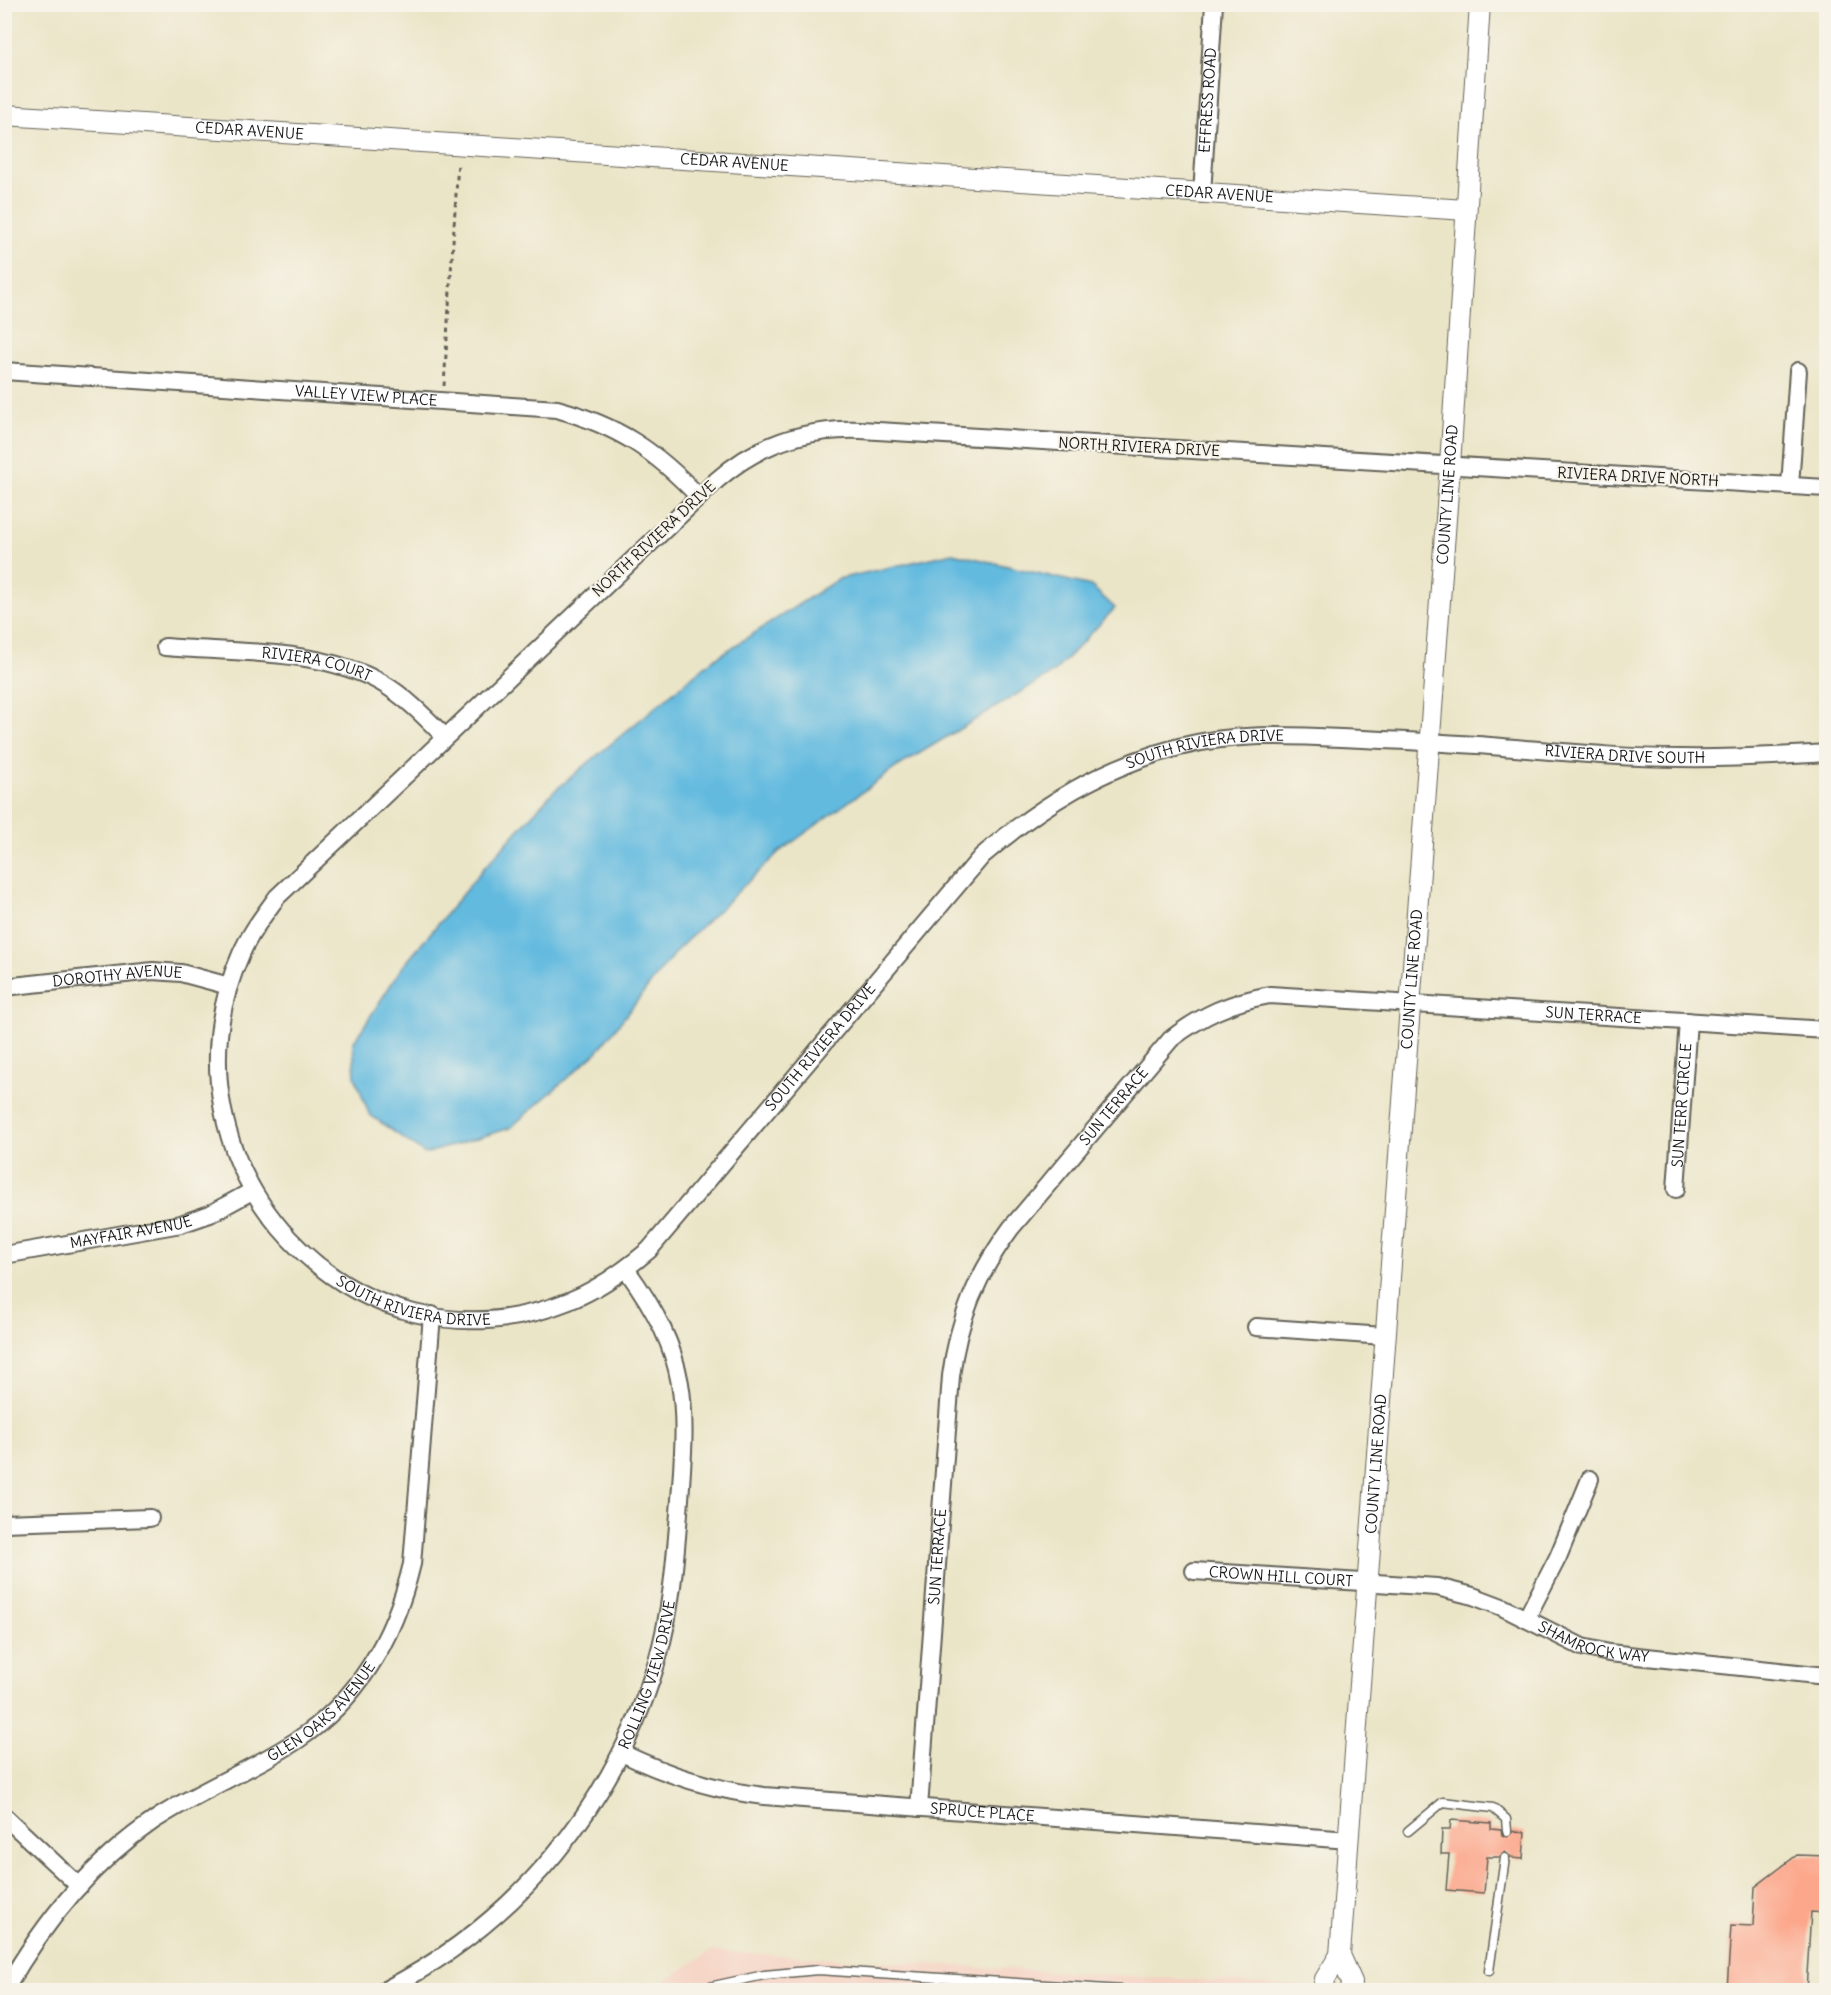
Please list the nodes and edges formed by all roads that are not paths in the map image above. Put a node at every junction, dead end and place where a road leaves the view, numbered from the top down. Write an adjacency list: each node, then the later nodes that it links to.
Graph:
1 (1214, 4): 4 (street, EFFRESS ROAD)
2 (1480, 4): 5 (street, COUNTY LINE ROAD)
3 (4, 115): 4 (street, CEDAR AVENUE)
4 (1202, 194): 5 (street, CEDAR AVENUE)
5 (1466, 210): 8 (street, COUNTY LINE ROAD)
6 (4, 371): 11 (street, VALLEY VIEW PLACE)
7 (1798, 371): 9 (street)
8 (1450, 465): 9 (street, RIVIERA DRIVE NORTH); 11 (street, NORTH RIVIERA DRIVE); 14 (street, COUNTY LINE ROAD)
9 (1790, 486): 10 (street, RIVIERA DRIVE NORTH)
10 (1827, 488)
11 (699, 497): 13 (street, NORTH RIVIERA DRIVE)
12 (165, 647): 13 (street, RIVIERA COURT)
13 (445, 737): 16 (street, NORTH RIVIERA DRIVE)
14 (1429, 742): 15 (street, RIVIERA DRIVE SOUTH); 18 (street, COUNTY LINE ROAD); 24 (street, SOUTH RIVIERA DRIVE)
15 (1827, 753)
16 (229, 986): 17 (street, DOROTHY AVENUE); 22 (street, NORTH RIVIERA DRIVE)
17 (4, 987)
18 (1409, 1002): 19 (street, SUN TERRACE); 27 (street, COUNTY LINE ROAD); 36 (street, SUN TERRACE)
19 (1688, 1021): 20 (street, SUN TERRACE); 21 (street, SUN TERR CIRCLE)
20 (1827, 1030)
21 (1676, 1189)
22 (252, 1191): 23 (street, MAYFAIR AVENUE); 25 (street, SOUTH RIVIERA DRIVE)
23 (4, 1255)
24 (626, 1269): 25 (street, SOUTH RIVIERA DRIVE); 35 (street, ROLLING VIEW DRIVE)
25 (432, 1315): 42 (street, GLEN OAKS AVENUE)
26 (1257, 1327): 27 (street)
27 (1384, 1336): 32 (street, COUNTY LINE ROAD)
28 (1590, 1479): 33 (street)
29 (150, 1518): 30 (street)
30 (4, 1523)
31 (1194, 1571): 32 (street, CROWN HILL COURT)
32 (1367, 1581): 33 (street, SHAMROCK WAY); 40 (street, COUNTY LINE ROAD)
33 (1526, 1619): 34 (street, SHAMROCK WAY)
34 (1827, 1676)
35 (622, 1753): 36 (street, SPRUCE PLACE); 46 (street, ROLLING VIEW DRIVE)
36 (919, 1808): 40 (street, SPRUCE PLACE)
37 (4, 1816): 42 (street)
38 (1408, 1831): 39 (lane)
39 (1507, 1831)
40 (1348, 1839): 43 (street, COUNTY LINE ROAD)
41 (1505, 1858): 44 (lane)
42 (79, 1886): 45 (street, GLEN OAKS AVENUE)
43 (1340, 1955): 49 (street); 50 (street)
44 (1489, 1971)
45 (5, 1990)
46 (385, 1990)
47 (695, 1990): 48 (lane)
48 (1122, 1990)
49 (1323, 1990)
50 (1351, 1990)

